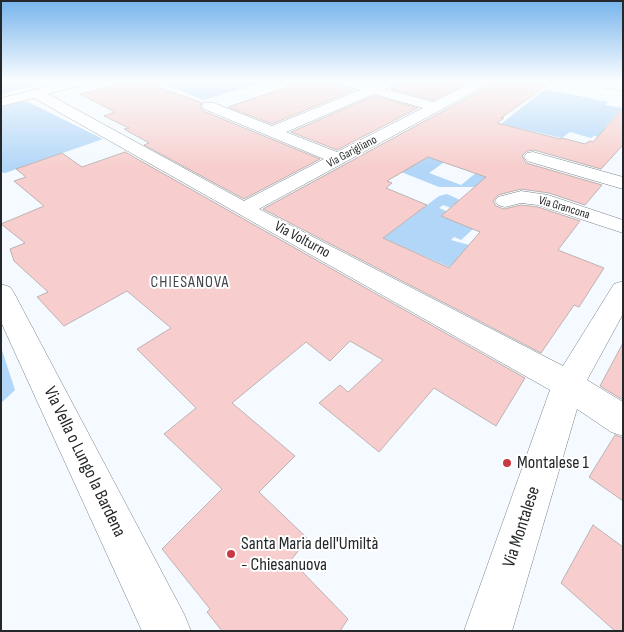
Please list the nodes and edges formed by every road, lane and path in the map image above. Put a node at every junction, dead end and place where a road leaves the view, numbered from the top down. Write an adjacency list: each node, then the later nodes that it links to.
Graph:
1 (66, 109): 10 (street, Via Volturno)
2 (217, 109): 5 (street)
3 (324, 109): 5 (street)
4 (429, 109): 7 (street, Via Garigliano)
5 (272, 132): 7 (street)
6 (533, 157): 8 (street)
7 (338, 159): 10 (street, Via Garigliano)
8 (623, 183)
9 (505, 201): 11 (street, Via Grancona)
10 (244, 209): 14 (street, Via Volturno)
11 (623, 227)
12 (623, 290): 14 (street, Via Montalese)
13 (1, 293): 16 (street, Via Vella o Lungo la Bardena)
14 (568, 384): 15 (street, Via Volturno); 17 (street, Via Montalese)
15 (623, 421)
16 (167, 631)
17 (488, 631)

